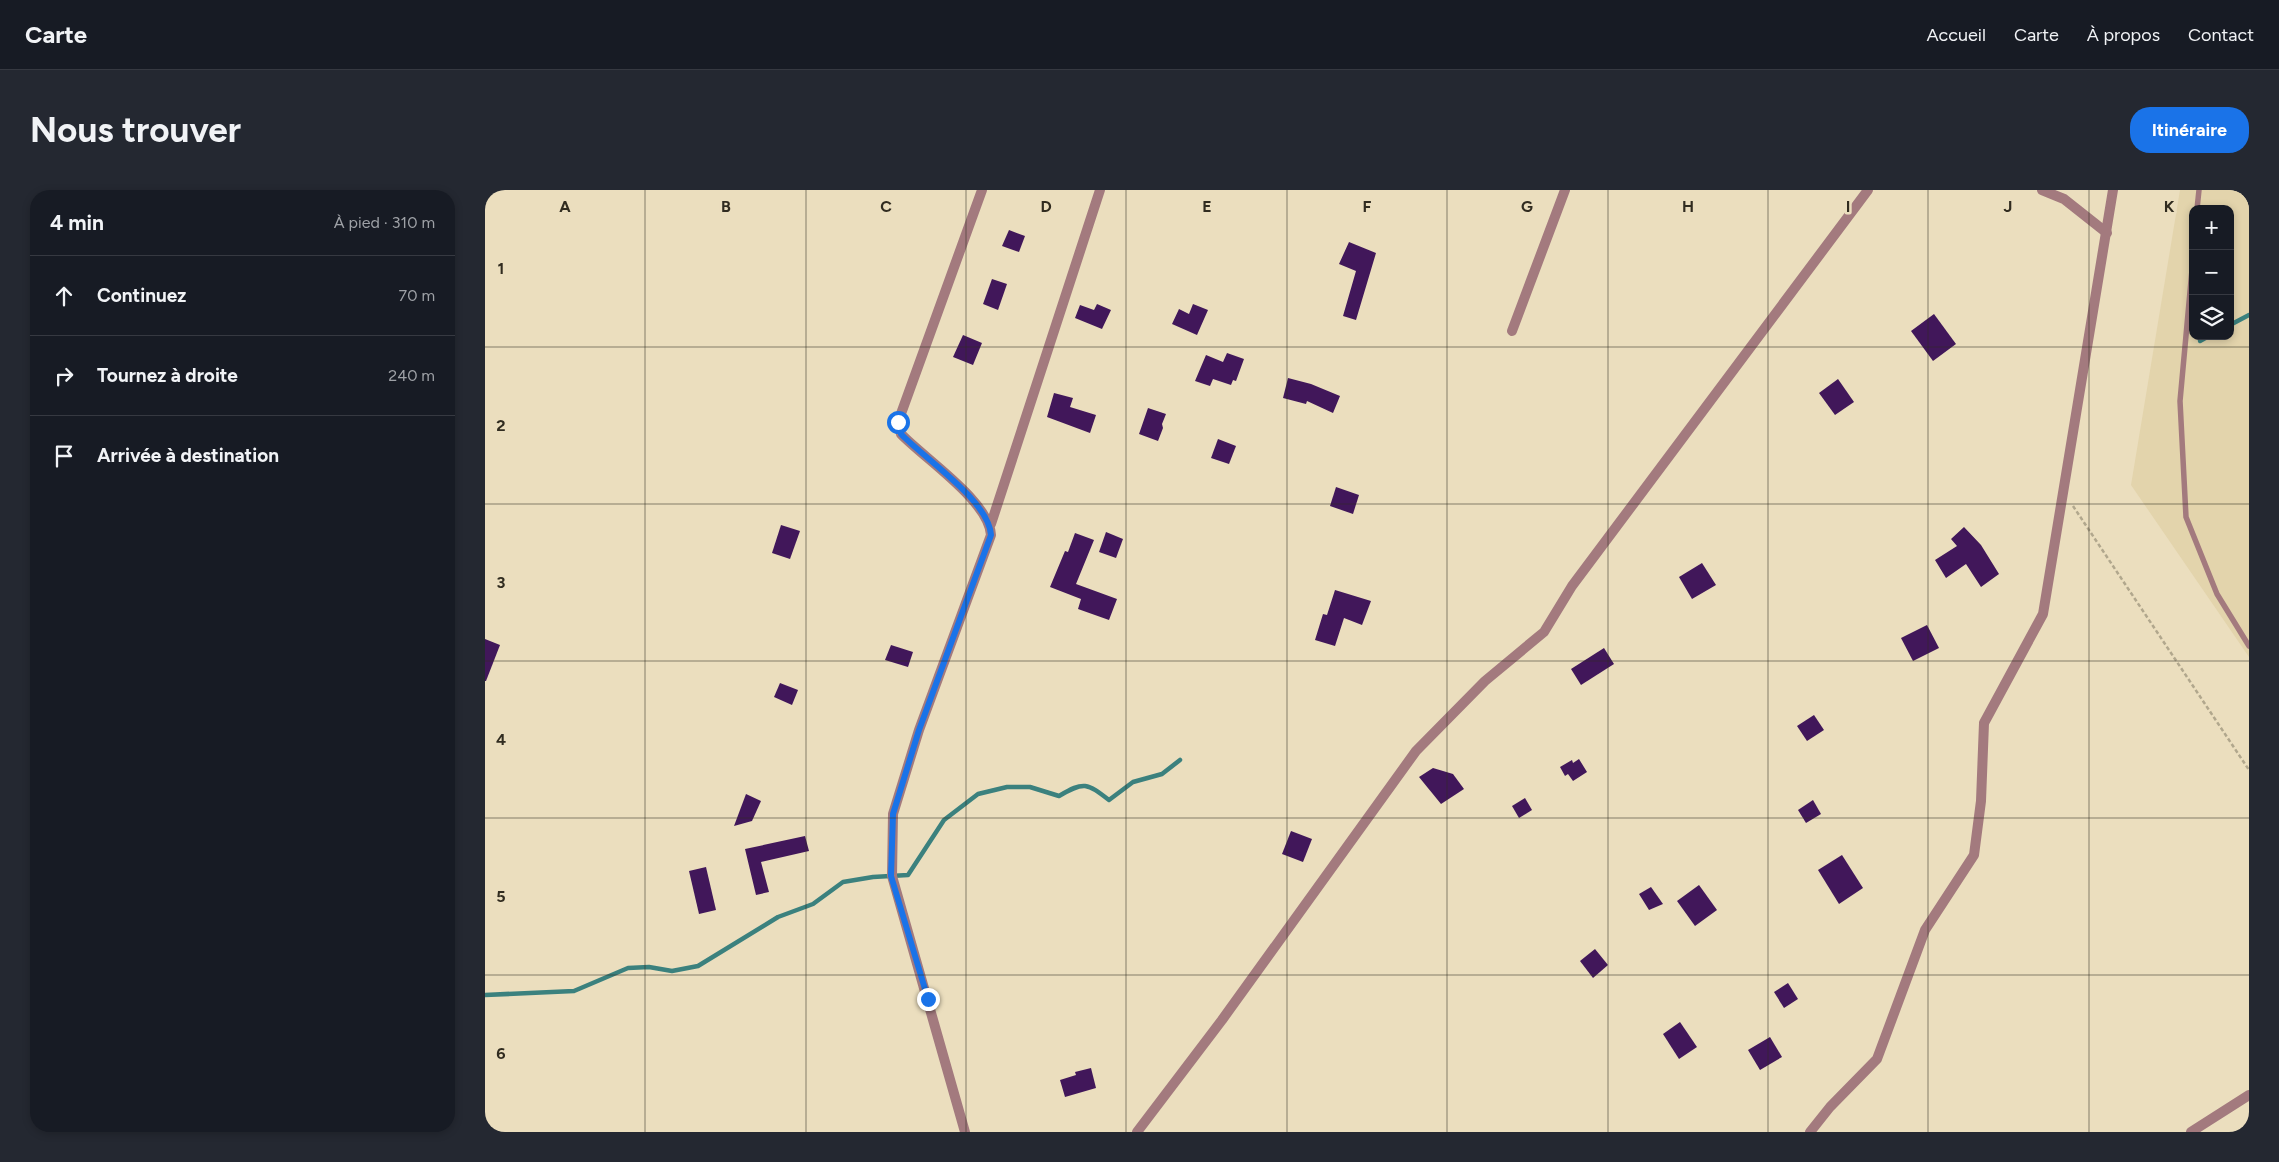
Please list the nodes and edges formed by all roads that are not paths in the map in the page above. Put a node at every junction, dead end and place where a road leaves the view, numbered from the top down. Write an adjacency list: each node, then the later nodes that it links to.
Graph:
1 (982, 190): 12 (street)
2 (1100, 190): 12 (street)
3 (1565, 190): 11 (street)
4 (1868, 190): 16 (street)
5 (2042, 190): 9 (street)
6 (2113, 190): 9 (street)
7 (2199, 190): 8 (lane)
8 (2197, 205)
9 (2107, 233): 17 (street)
10 (2190, 295): 13 (lane)
11 (1512, 331)
12 (991, 524): 15 (street)
13 (2249, 646)
14 (2249, 1095): 18 (street)
15 (965, 1132)
16 (1137, 1132)
17 (1810, 1132)
18 (2191, 1132)

